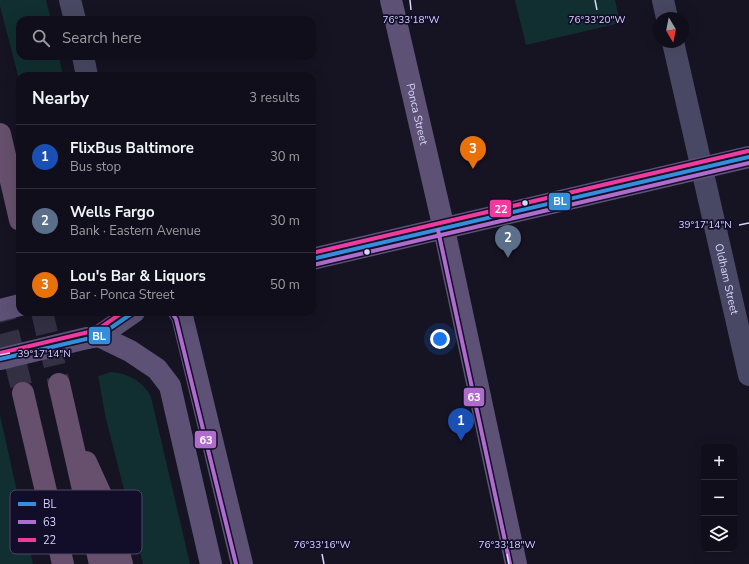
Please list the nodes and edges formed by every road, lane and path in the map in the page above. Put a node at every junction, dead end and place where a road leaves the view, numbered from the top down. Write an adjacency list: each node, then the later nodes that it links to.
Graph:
1 (70, 0): 5 (street)
2 (391, 0): 13 (main road, Ponca Street)
3 (663, 0): 4 (street)
4 (666, 12)
5 (74, 16)
6 (674, 48): 11 (street, Oldham Street)
7 (84, 60): 8 (street)
8 (87, 72)
9 (0, 134): 12 (highway)
10 (749, 157): 11 (main road)
11 (701, 167): 13 (main road); 21 (street, Oldham Street)
12 (16, 203)
13 (444, 228): 14 (main road); 36 (main road, Ponca Street)
14 (316, 258)
15 (16, 307): 16 (main road, bridge)
16 (0, 310)
17 (127, 316): 19 (main road)
18 (182, 316): 35 (main road)
19 (93, 337): 20 (main road, bridge); 34 (main road)
20 (0, 359)
21 (749, 375)
22 (59, 384): 24 (highway)
23 (23, 393): 25 (highway)
24 (67, 418): 26 (highway); 27 (highway)
25 (46, 490)
26 (83, 490)
27 (100, 490)
28 (61, 554): 31 (highway)
29 (98, 554): 32 (highway)
30 (120, 554): 33 (highway)
31 (63, 564)
32 (100, 564)
33 (122, 564)
34 (211, 564)
35 (242, 564)
36 (516, 564)

